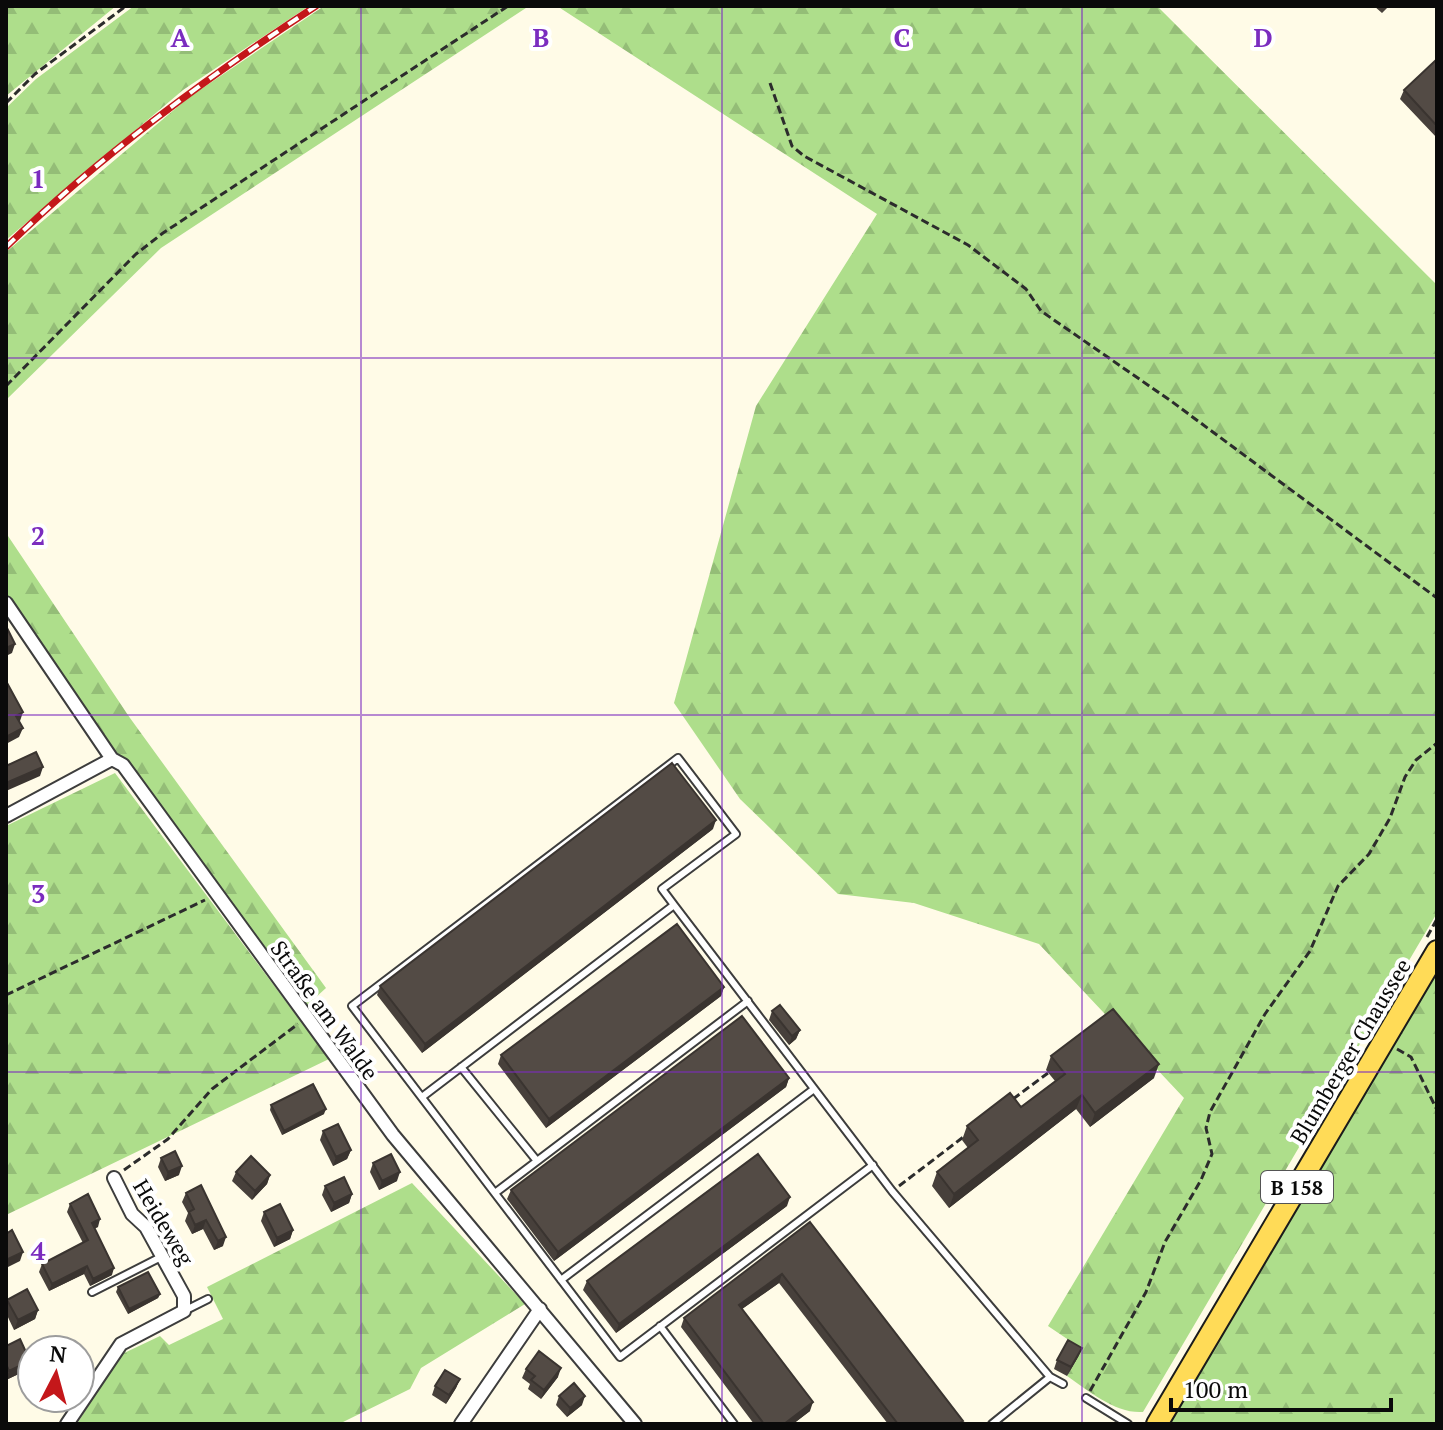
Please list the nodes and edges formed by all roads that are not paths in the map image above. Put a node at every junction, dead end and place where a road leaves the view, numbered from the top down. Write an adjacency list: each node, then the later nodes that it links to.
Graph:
1 (6, 603): 2 (street, Straße am Walde)
2 (112, 759): 3 (street); 18 (street, Straße am Walde)
3 (6, 816)
4 (674, 905): 6 (lane); 7 (lane); 9 (lane)
5 (1437, 951): 30 (main road, Blumberger Chaussee / B 158)
6 (748, 1001): 8 (lane); 10 (lane)
7 (461, 1067): 9 (lane); 10 (lane)
8 (814, 1089): 11 (lane); 15 (lane)
9 (422, 1097): 13 (lane)
10 (537, 1161): 13 (lane)
11 (873, 1165): 20 (lane); 21 (lane)
12 (114, 1178): 14 (street, Heideweg)
13 (495, 1193): 15 (lane)
14 (163, 1256): 16 (lane); 19 (street, Heideweg)
15 (561, 1280): 20 (lane)
16 (92, 1292)
17 (208, 1299): 19 (lane)
18 (540, 1309): 25 (street); 26 (street, Straße am Walde)
19 (184, 1311): 24 (street)
20 (660, 1326): 27 (lane)
21 (1050, 1377): 22 (lane); 28 (lane)
22 (1063, 1384)
23 (1086, 1398): 29 (lane)
24 (67, 1424)
25 (461, 1424)
26 (635, 1424)
27 (734, 1424)
28 (992, 1424)
29 (1128, 1424)
30 (1157, 1424)

